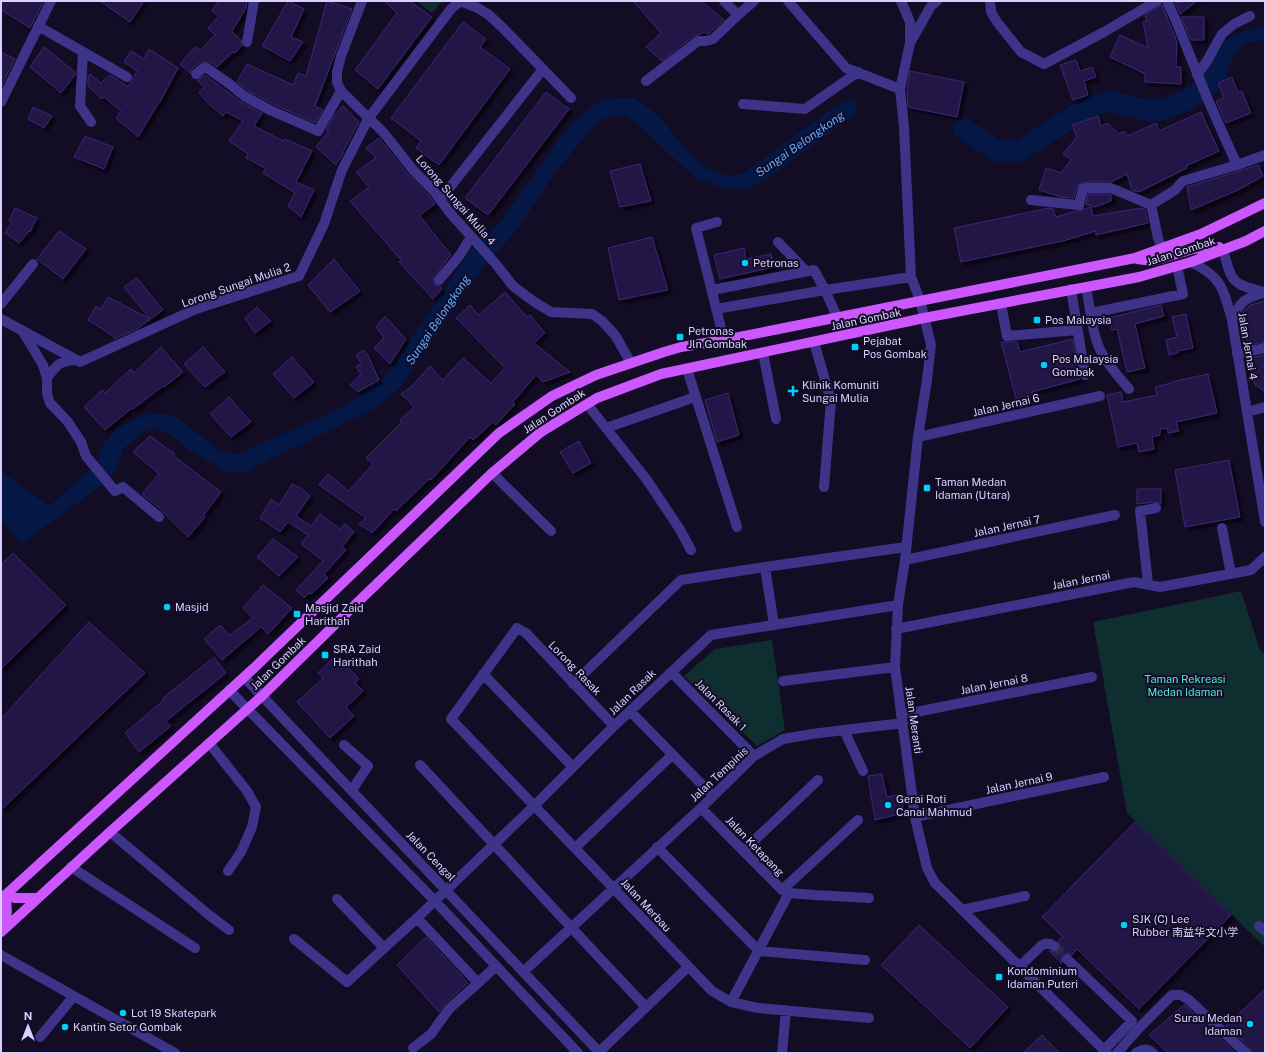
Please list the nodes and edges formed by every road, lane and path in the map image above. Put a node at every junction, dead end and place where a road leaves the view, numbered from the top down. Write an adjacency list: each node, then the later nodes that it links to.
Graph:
1 (51, 1): 15 (street)
2 (254, 1): 16 (street)
3 (362, 1): 26 (street)
4 (460, 1): 19 (street); 30 (street, Lorong Sungai Mulia 2)
5 (724, 1): 13 (street)
6 (754, 1): 13 (street)
7 (788, 1): 20 (street)
8 (901, 1): 17 (street)
9 (937, 1): 17 (street)
10 (990, 1): 11 (street)
11 (1157, 1)
12 (1166, 1): 22 (street)
13 (738, 15): 24 (street)
14 (1250, 16): 22 (street)
15 (38, 26): 18 (street); 28 (street)
16 (247, 42)
17 (910, 43): 25 (street, Jalan Meranti)
18 (83, 52): 23 (street); 31 (street)
19 (543, 70): 27 (street); 34 (street)
20 (858, 72): 25 (street); 29 (street)
21 (196, 74): 26 (street)
22 (1197, 75): 33 (street)
23 (127, 77)
24 (646, 81)
25 (900, 89): 49 (street, Jalan Meranti)
26 (341, 91): 30 (street, Lorong Sungai Mulia 4)
27 (571, 98)
28 (1, 102)
29 (743, 104)
30 (368, 119): 34 (street, Lorong Sungai Mulia 4); 72 (street, Lorong Sungai Mulia 2)
31 (91, 122)
32 (1265, 155): 33 (street)
33 (1237, 165): 37 (street)
34 (440, 200): 40 (street, Lorong Sungai Mulia 4)
35 (1032, 200): 37 (street)
36 (1265, 203): 42 (main road, Jalan Gombak)
37 (1151, 206): 42 (street)
38 (717, 222): 52 (street)
39 (1265, 231): 43 (main road, Jalan Gombak)
40 (472, 238): 50 (street); 73 (street, Lorong Sungai Mulia 4)
41 (778, 242): 48 (street)
42 (1162, 248): 44 (main road, Jalan Gombak)
43 (1223, 250): 44 (main road); 45 (main road, Jalan Gombak); 55 (street)
44 (1135, 258): 56 (main road, Jalan Gombak)
45 (1191, 262): 47 (main road, Jalan Gombak); 64 (street, Jalan Jernai 4)
46 (33, 264): 57 (street)
47 (1177, 266): 51 (main road, Jalan Gombak); 60 (street)
48 (806, 271): 52 (street); 53 (street)
49 (911, 277): 53 (street); 56 (street, Jalan Meranti)
50 (439, 280)
51 (1086, 287): 54 (main road, Jalan Gombak); 60 (street)
52 (712, 290): 59 (street)
53 (825, 290): 59 (street); 61 (street)
54 (1071, 290): 58 (main road, Jalan Gombak); 66 (street)
55 (1264, 292): 64 (street)
56 (920, 300): 61 (main road, Jalan Gombak); 62 (street, Jalan Meranti)
57 (1, 304)
58 (1001, 304): 62 (main road, Jalan Gombak); 66 (street)
59 (716, 309): 67 (street)
60 (1091, 313): 77 (street)
61 (837, 317): 67 (main road, Jalan Gombak)
62 (924, 318): 68 (main road, Jalan Gombak); 85 (street, Jalan Meranti)
63 (1, 319): 65 (street)
64 (1232, 320): 71 (street, Jalan Jernai 4)
65 (22, 330): 72 (street); 76 (street)
66 (1077, 330): 75 (street)
67 (724, 340): 73 (main road, Jalan Gombak)
68 (814, 342): 70 (main road, Jalan Gombak); 88 (street)
69 (1265, 348): 71 (street)
70 (763, 353): 74 (main road, Jalan Gombak); 83 (street)
71 (1237, 354): 82 (street, Jalan Jernai 4)
72 (76, 360): 76 (street)
73 (631, 363): 109 (main road, Jalan Gombak)
74 (687, 369): 79 (street); 80 (main road, Jalan Gombak)
75 (1085, 376)
76 (47, 378): 91 (street)
77 (1129, 389)
78 (1100, 396): 85 (street, Jalan Jernai 6)
79 (695, 397): 84 (street); 93 (street)
80 (587, 404): 84 (street); 87 (main road, Jalan Gombak)
81 (1265, 407): 82 (street)
82 (1247, 412): 86 (street, Jalan Jernai 4)
83 (776, 419)
84 (606, 428): 97 (street)
85 (918, 437): 96 (street, Jalan Meranti)
86 (1261, 471): 92 (street, Jalan Jernai 4)
87 (492, 473): 95 (street); 114 (main road, Jalan Gombak)
88 (824, 487)
89 (1156, 508): 102 (street)
90 (1115, 515): 99 (street, Jalan Jernai 7)
91 (159, 517)
92 (1265, 522)
93 (737, 527)
94 (1222, 528): 101 (street)
95 (551, 532)
96 (906, 547): 99 (street, Jalan Meranti); 100 (street)
97 (691, 550)
98 (1265, 557): 101 (street, Jalan Jernai)
99 (905, 560): 103 (street, Jalan Meranti)
100 (765, 567): 104 (street); 112 (street)
101 (1231, 574): 102 (street, Jalan Jernai)
102 (1148, 584): 105 (street, Jalan Jernai)
103 (898, 605): 104 (street, Jalan Rasak); 105 (street, Jalan Meranti)
104 (774, 625): 107 (street, Jalan Rasak)
105 (896, 630): 106 (street, Jalan Meranti)
106 (895, 667): 111 (street); 117 (street, Jalan Meranti)
107 (671, 672): 116 (street, Jalan Rasak); 123 (street, Jalan Rasak 1)
108 (483, 674): 112 (street, Lorong Rasak); 125 (street); 131 (street, Jalan Merbau)
109 (244, 677): 113 (main road, Jalan Gombak); 114 (street, Jalan Cengal)
110 (1092, 677): 117 (street, Jalan Jernai 8)
111 (783, 681)
112 (573, 684): 118 (street, Lorong Rasak)
113 (229, 690): 115 (street); 145 (main road, Jalan Gombak)
114 (262, 696): 115 (main road, Jalan Gombak); 129 (street, Jalan Cengal)
115 (248, 708): 120 (main road, Jalan Gombak); 150 (street)
116 (630, 711): 118 (street, Jalan Rasak); 122 (street)
117 (902, 719): 119 (street, Jalan Jernai 8); 133 (street, Jalan Meranti)
118 (614, 726): 125 (street, Jalan Rasak)
119 (844, 730): 123 (street, Jalan Tempinis); 126 (street)
120 (209, 743): 135 (main road, Jalan Gombak); 141 (street)
121 (344, 745): 129 (street)
122 (672, 755): 130 (street); 138 (street)
123 (754, 756): 130 (street, Jalan Tempinis)
124 (420, 766): 136 (street)
125 (573, 767): 131 (street, Jalan Rasak)
126 (863, 771)
127 (1104, 777): 133 (street, Jalan Jernai 9)
128 (818, 780): 139 (street)
129 (352, 790): 143 (street, Jalan Cengal)
130 (713, 796): 132 (street, Jalan Tempinis)
131 (534, 806): 136 (street, Jalan Rasak); 138 (street, Jalan Merbau)
132 (701, 808): 137 (street, Jalan Tempinis); 139 (street, Jalan Ketapang)
133 (915, 817): 151 (street, Jalan Meranti)
134 (858, 820): 144 (street)
135 (110, 832): 140 (main road, Jalan Gombak); 154 (street)
136 (494, 844): 143 (street, Jalan Rasak); 153 (street)
137 (657, 847): 142 (street, Jalan Tempinis); 160 (street)
138 (575, 848): 142 (street, Jalan Merbau)
139 (743, 851): 144 (street, Jalan Ketapang)
140 (71, 867): 147 (main road, Jalan Gombak); 158 (street)
141 (228, 871)
142 (614, 887): 153 (street, Jalan Tempinis); 165 (street, Jalan Merbau)
143 (446, 889): 150 (street, Jalan Rasak); 167 (street, Jalan Cengal)
144 (786, 892): 148 (street); 160 (street)
145 (2, 895): 147 (main road); 155 (main road)
146 (1025, 896): 151 (street)
147 (37, 898): 155 (main road, Jalan Gombak)
148 (869, 898)
149 (337, 899): 159 (street)
150 (435, 900): 152 (street, Jalan Rasak); 164 (street)
151 (962, 910): 166 (street, Jalan Meranti)
152 (417, 918): 159 (street, Jalan Rasak); 168 (street)
153 (571, 928): 167 (street, Jalan Tempinis); 171 (street)
154 (229, 930)
155 (2, 931)
156 (294, 939): 159 (street, Jalan Rasak)
157 (1054, 946): 166 (street)
158 (194, 948)
159 (384, 948)
160 (759, 951): 163 (street); 170 (street)
161 (1, 955): 169 (street)
162 (1067, 959): 176 (street)
163 (865, 960)
164 (496, 966): 168 (street); 178 (street)
165 (688, 967): 170 (street, Jalan Merbau); 171 (street)
166 (1019, 967): 176 (street, Jalan Meranti)
167 (523, 972): 179 (street, Jalan Cengal)
168 (478, 983): 175 (street)
169 (74, 996): 174 (street); 177 (street)
170 (732, 1002): 172 (street, Jalan Merbau)
171 (646, 1007): 179 (street)
172 (786, 1010): 173 (street, Jalan Merbau); 180 (street)
173 (869, 1018)
174 (40, 1037)
175 (413, 1048)
176 (1105, 1051)
177 (175, 1053)
178 (578, 1053)
179 (599, 1053)
180 (782, 1053)
181 (1117, 1053): 184 (street)
182 (1136, 1053): 183 (street)
183 (1153, 1053)
184 (1246, 1053)

